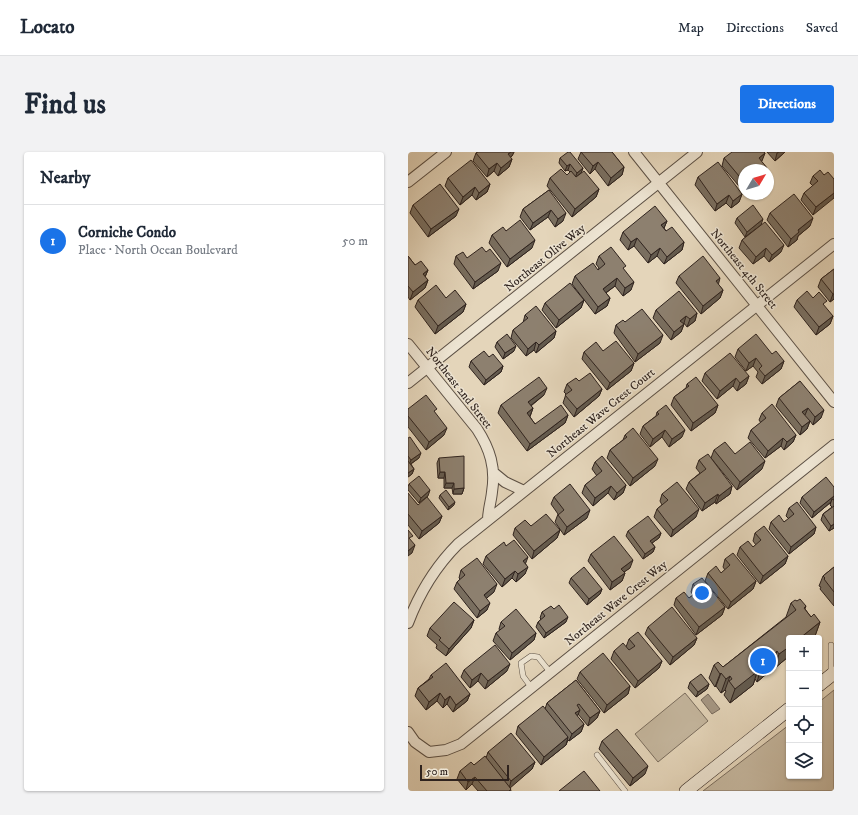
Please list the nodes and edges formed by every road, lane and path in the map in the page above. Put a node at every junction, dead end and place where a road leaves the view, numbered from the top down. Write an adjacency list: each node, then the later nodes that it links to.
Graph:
1 (446, 152): 4 (street)
2 (634, 152): 5 (street, Northeast 4th Street)
3 (697, 152): 5 (street, Northeast Olive Way)
4 (408, 182)
5 (659, 183): 7 (street, Northeast 4th Street); 9 (street, Northeast Olive Way)
6 (834, 244): 7 (street, Northeast Wave Crest Court)
7 (757, 306): 11 (street, Northeast 4th Street); 14 (street, Northeast Wave Crest Court)
8 (408, 344): 9 (street, Northeast 2nd Street)
9 (428, 368): 10 (street, Northeast Olive Way); 13 (street, Northeast 2nd Street)
10 (408, 383)
11 (834, 402)
12 (834, 445): 18 (street, Northeast Wave Crest Way)
13 (494, 473): 14 (street); 15 (street, Northeast 2nd Street)
14 (524, 491): 15 (street, Northeast Wave Crest Court)
15 (488, 520): 16 (street, Northeast Wave Crest Court)
16 (408, 623)
17 (834, 646): 19 (lane)
18 (550, 672): 21 (street, Northeast Wave Crest Way); 21 (lane)
19 (832, 674): 20 (main road)
20 (822, 682)
21 (531, 687): 24 (street, Northeast Wave Crest Way)
22 (786, 710): 27 (main road)
23 (408, 732): 24 (street)
24 (412, 745)
25 (597, 755): 26 (lane)
26 (626, 791)
27 (686, 791)

